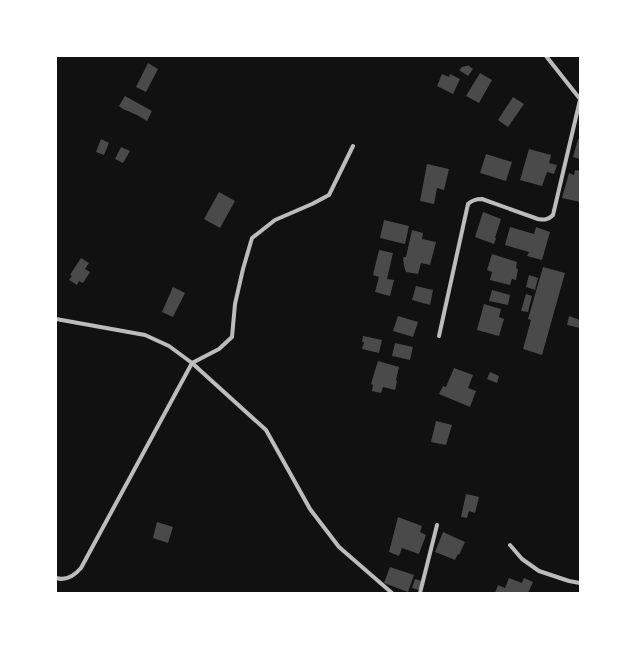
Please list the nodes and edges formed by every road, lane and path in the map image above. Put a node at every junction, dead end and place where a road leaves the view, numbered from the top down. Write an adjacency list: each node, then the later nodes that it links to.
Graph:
1 (546, 56): 2 (street)
2 (580, 100): 5 (street)
3 (353, 146): 6 (street)
4 (56, 319): 6 (street)
5 (439, 336)
6 (192, 363): 9 (street); 11 (street)
7 (437, 526): 12 (street)
8 (510, 545): 10 (street)
9 (56, 578)
10 (580, 583)
11 (392, 593)
12 (420, 593)

